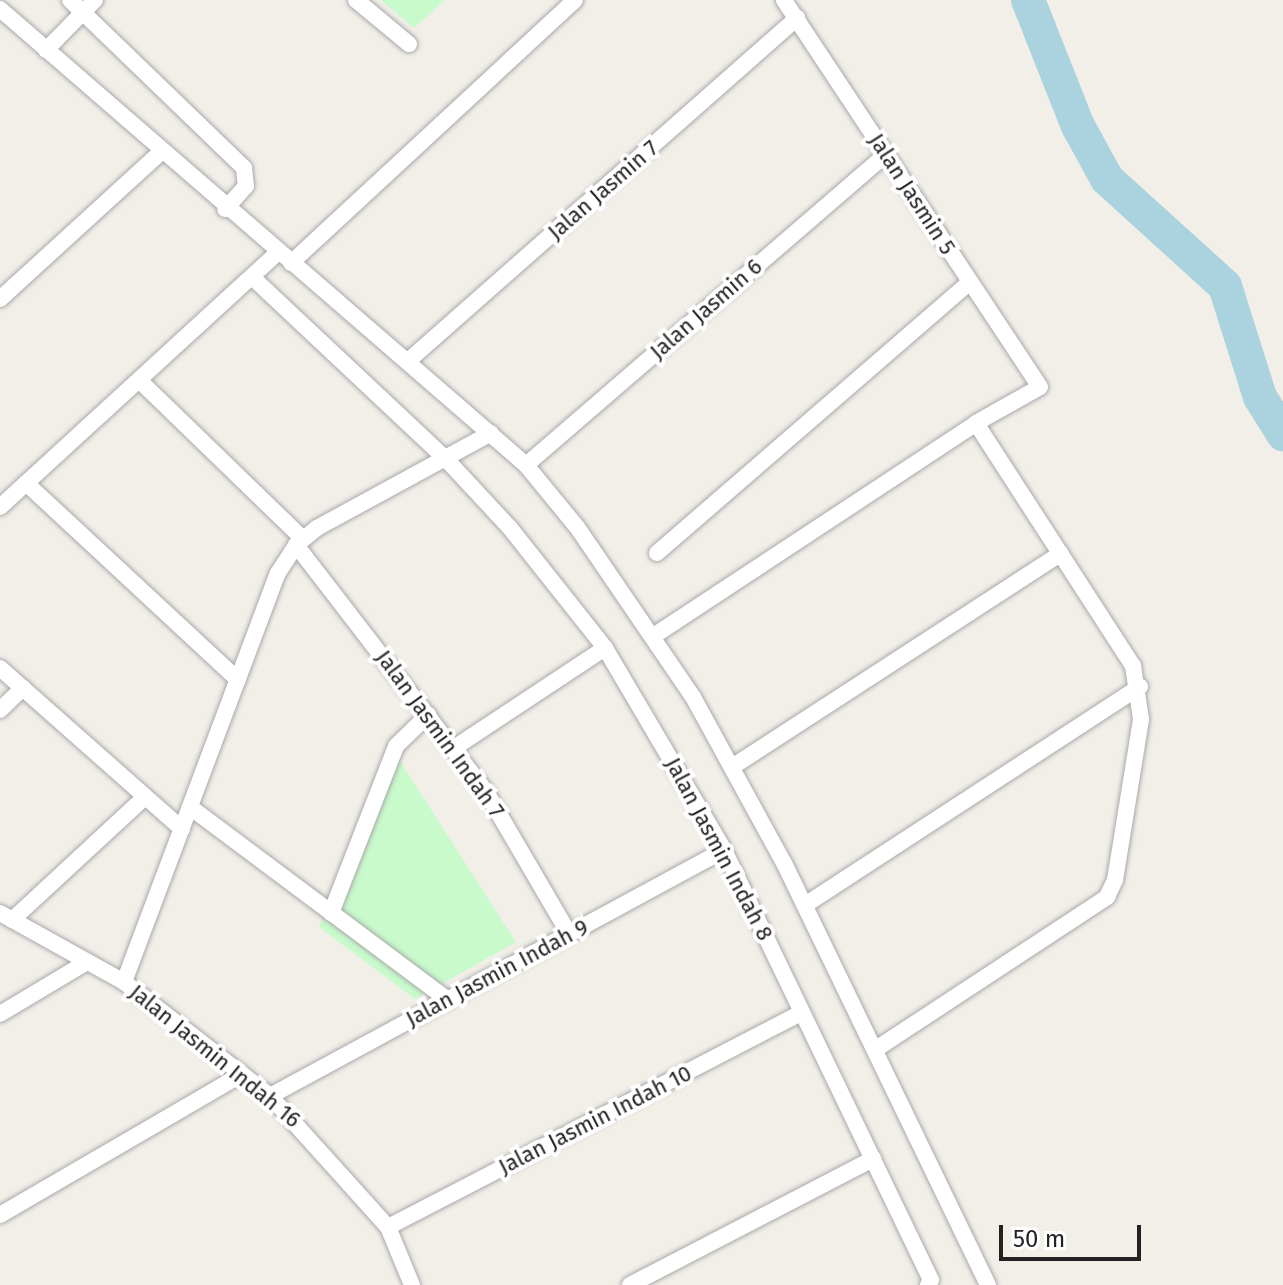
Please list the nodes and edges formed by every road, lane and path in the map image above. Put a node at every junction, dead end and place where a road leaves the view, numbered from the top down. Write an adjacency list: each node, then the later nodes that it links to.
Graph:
1 (70, 0): 5 (street)
2 (356, 0): 8 (street)
3 (575, 0): 13 (street)
4 (784, 0): 7 (street, Jalan Jasmin 5)
5 (89, 6): 9 (street); 12 (street)
6 (0, 9): 9 (street)
7 (797, 18): 11 (street, Jalan Jasmin 5); 17 (street, Jalan Jasmin 7)
8 (409, 44)
9 (46, 50): 10 (street)
10 (161, 152): 12 (street); 16 (street)
11 (886, 154): 15 (street, Jalan Jasmin 5); 22 (street, Jalan Jasmin 6)
12 (225, 209): 13 (street)
13 (285, 258): 14 (street); 17 (street)
14 (252, 277): 18 (street); 21 (street, Jalan Jasmin Indah 8)
15 (970, 282): 19 (street, Jalan Jasmin 5); 26 (street)
16 (0, 299)
17 (408, 361): 20 (street)
18 (139, 380): 23 (street); 25 (street, Jalan Jasmin Indah 7)
19 (976, 423): 27 (street); 28 (street)
20 (491, 433): 21 (street); 22 (street)
21 (445, 458): 25 (street); 29 (street, Jalan Jasmin Indah 8)
22 (526, 465): 28 (street)
23 (26, 483): 24 (street); 31 (street)
24 (0, 507)
25 (299, 542): 31 (street); 35 (street, Jalan Jasmin Indah 7)
26 (657, 553)
27 (1061, 553): 32 (street); 37 (street)
28 (655, 635): 37 (street)
29 (605, 648): 36 (street); 41 (street, Jalan Jasmin Indah 8)
30 (0, 668): 33 (street)
31 (238, 680): 39 (street)
32 (1140, 687): 42 (street); 51 (street)
33 (23, 688): 34 (street); 38 (street)
34 (0, 710)
35 (428, 715): 36 (street, Jalan Jasmin Indah 7); 43 (street)
36 (454, 748): 45 (street, Jalan Jasmin Indah 7)
37 (732, 767): 42 (street)
38 (145, 797): 40 (street); 44 (street)
39 (190, 807): 40 (street); 43 (street)
40 (182, 829): 47 (street)
41 (724, 850): 45 (street, Jalan Jasmin Indah 9); 49 (street, Jalan Jasmin Indah 8)
42 (805, 905): 51 (street)
43 (331, 913): 48 (street)
44 (6, 917): 46 (street, Jalan Jasmin Indah 16)
45 (569, 934): 48 (street, Jalan Jasmin Indah 9)
46 (87, 962): 47 (street, Jalan Jasmin Indah 16); 50 (street)
47 (124, 982): 52 (street, Jalan Jasmin Indah 16)
48 (448, 1000): 53 (street, Jalan Jasmin Indah 9)
49 (802, 1012): 54 (street, Jalan Jasmin Indah 8); 56 (street, Jalan Jasmin Indah 10)
50 (0, 1014)
51 (876, 1049): 60 (street)
52 (242, 1074): 53 (street, Jalan Jasmin Indah 16); 55 (street)
53 (270, 1096): 56 (street, Jalan Jasmin Indah 16)
54 (873, 1159): 57 (street, Jalan Jasmin Indah 8); 59 (street)
55 (0, 1215)
56 (388, 1227): 58 (street, Jalan Jasmin Indah 16)
57 (930, 1282)
58 (412, 1285)
59 (630, 1285)
60 (988, 1285)

